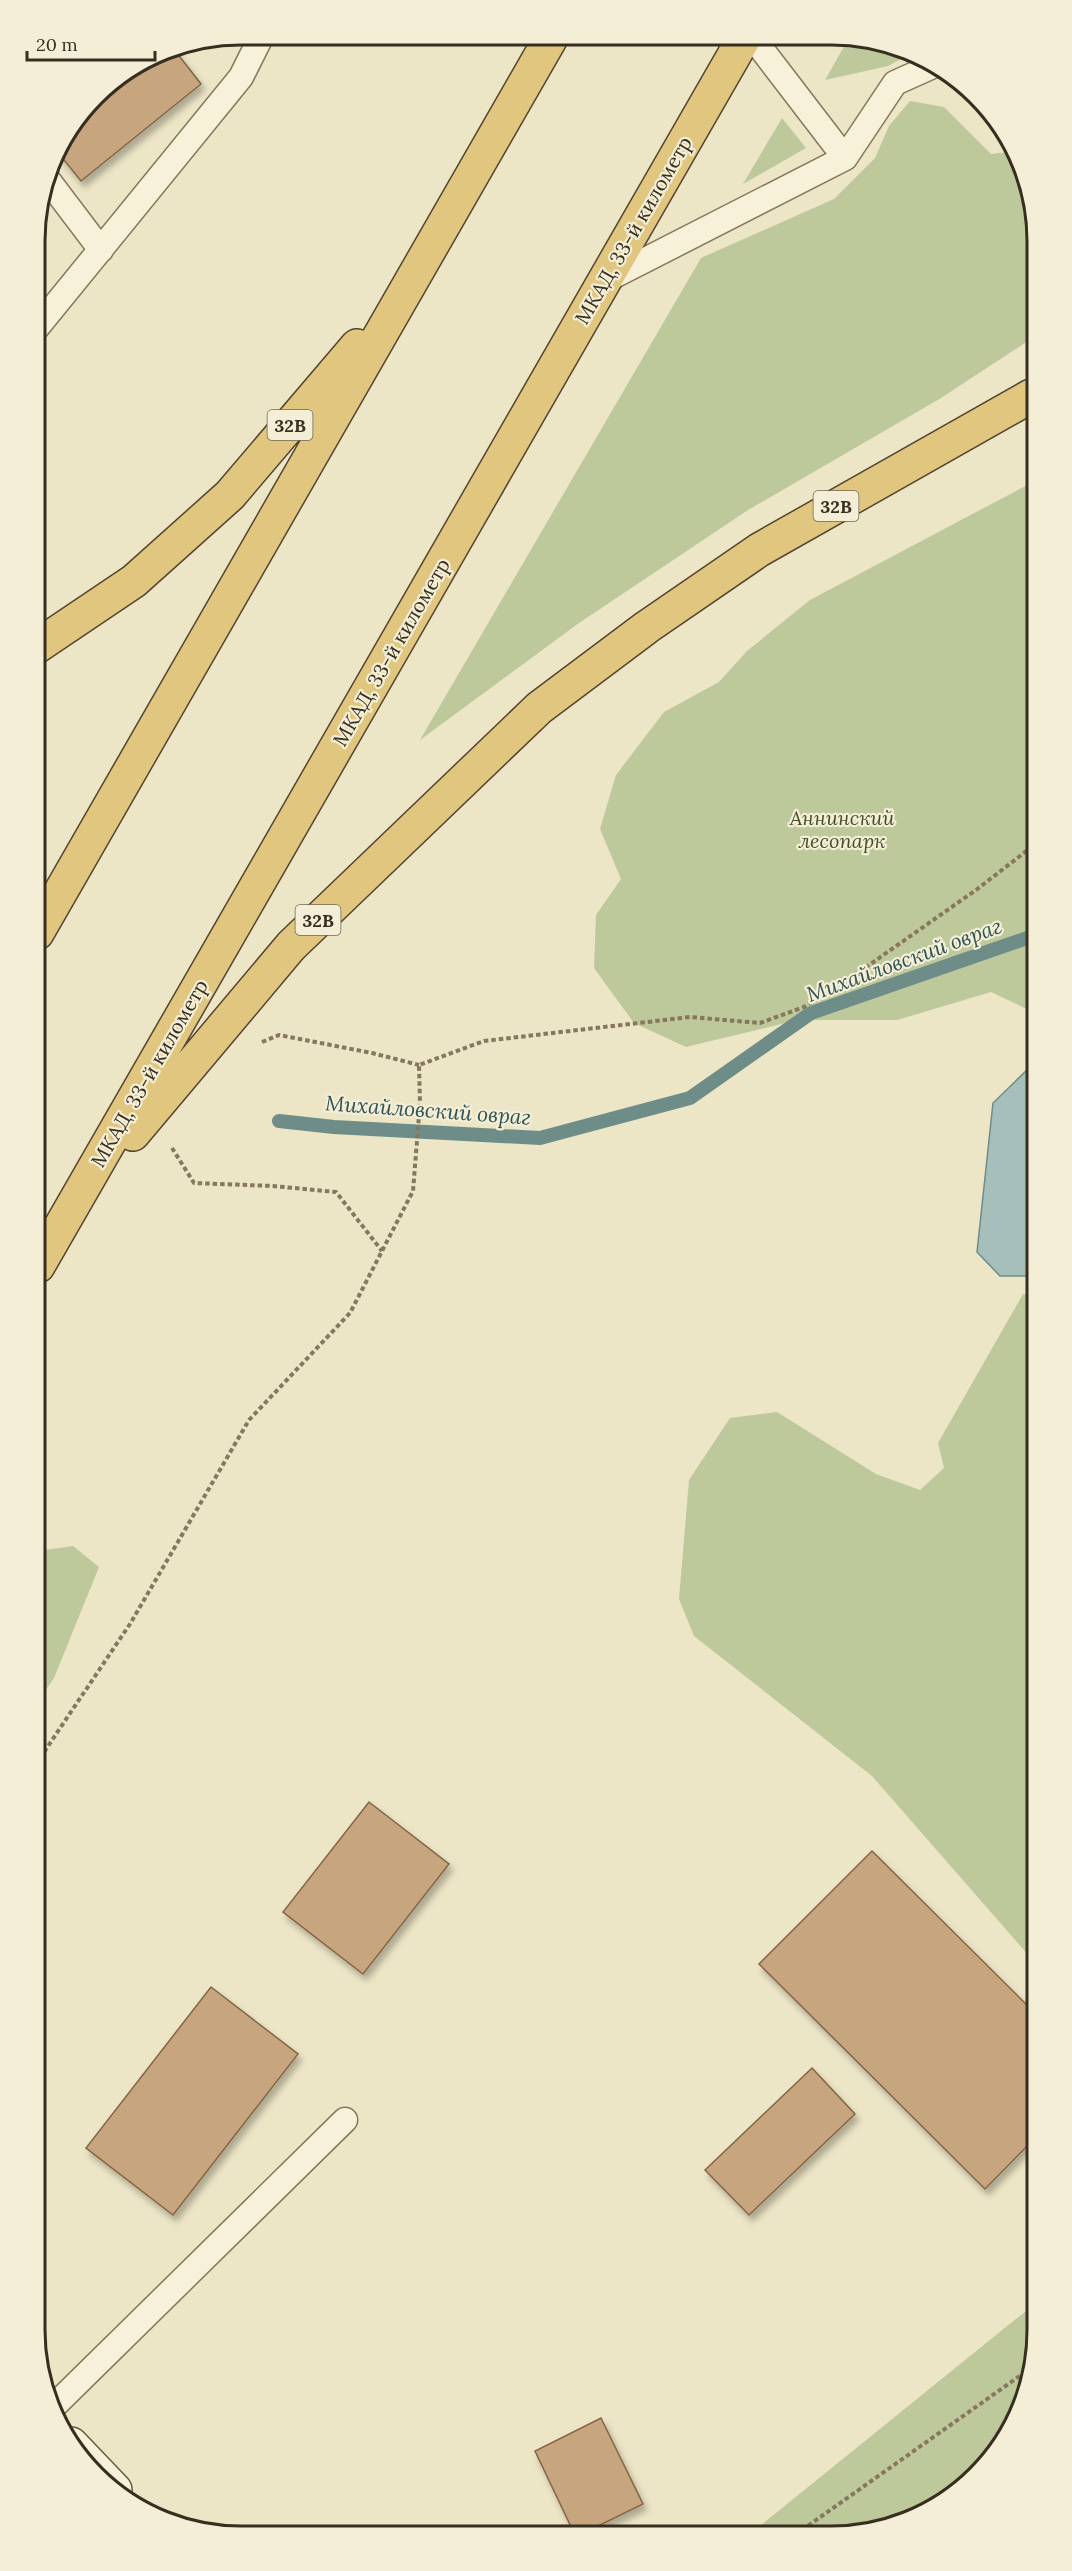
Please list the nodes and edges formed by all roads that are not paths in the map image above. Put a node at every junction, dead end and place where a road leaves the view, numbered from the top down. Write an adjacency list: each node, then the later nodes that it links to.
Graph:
1 (251, 45): 9 (lane)
2 (547, 45): 6 (highway)
3 (740, 45): 10 (highway, МКАД, 33-й километр)
4 (758, 45): 7 (lane)
5 (925, 69): 7 (lane)
6 (487, 150): 13 (highway, 32B); 14 (highway)
7 (845, 158): 10 (lane)
8 (53, 187): 9 (lane)
9 (101, 250): 11 (lane)
10 (604, 281): 15 (highway, МКАД, 33-й километр)
11 (45, 318)
12 (1027, 398): 16 (highway, 32B)
13 (45, 641)
14 (45, 919)
15 (45, 1254)
16 (45, 1256)
17 (345, 2120): 18 (lane)
18 (59, 2401)

